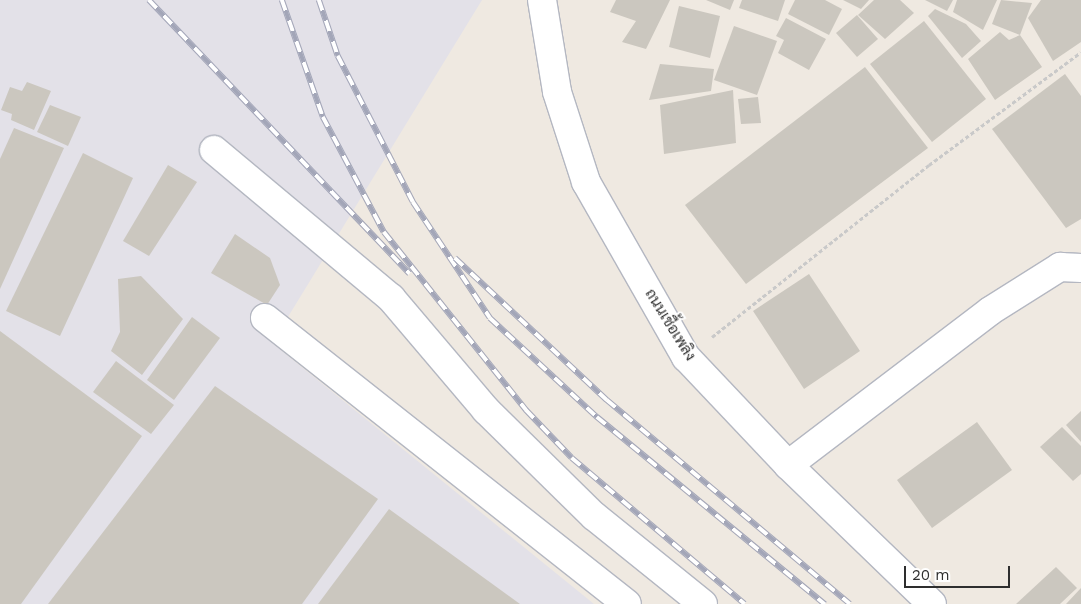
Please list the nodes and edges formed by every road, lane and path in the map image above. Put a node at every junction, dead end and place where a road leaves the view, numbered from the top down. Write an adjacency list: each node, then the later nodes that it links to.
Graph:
1 (542, 0): 6 (street, ถนนเชื้อเพลิง)
2 (1081, 52): 6 (path)
3 (214, 150): 9 (street)
4 (1081, 268): 7 (street)
5 (264, 318): 8 (street)
6 (686, 357): 7 (street, ถนนเชื้อเพลิง)
7 (788, 465): 10 (street, ถนนเชื้อเพลิง)
8 (627, 604)
9 (703, 604)
10 (932, 604)

